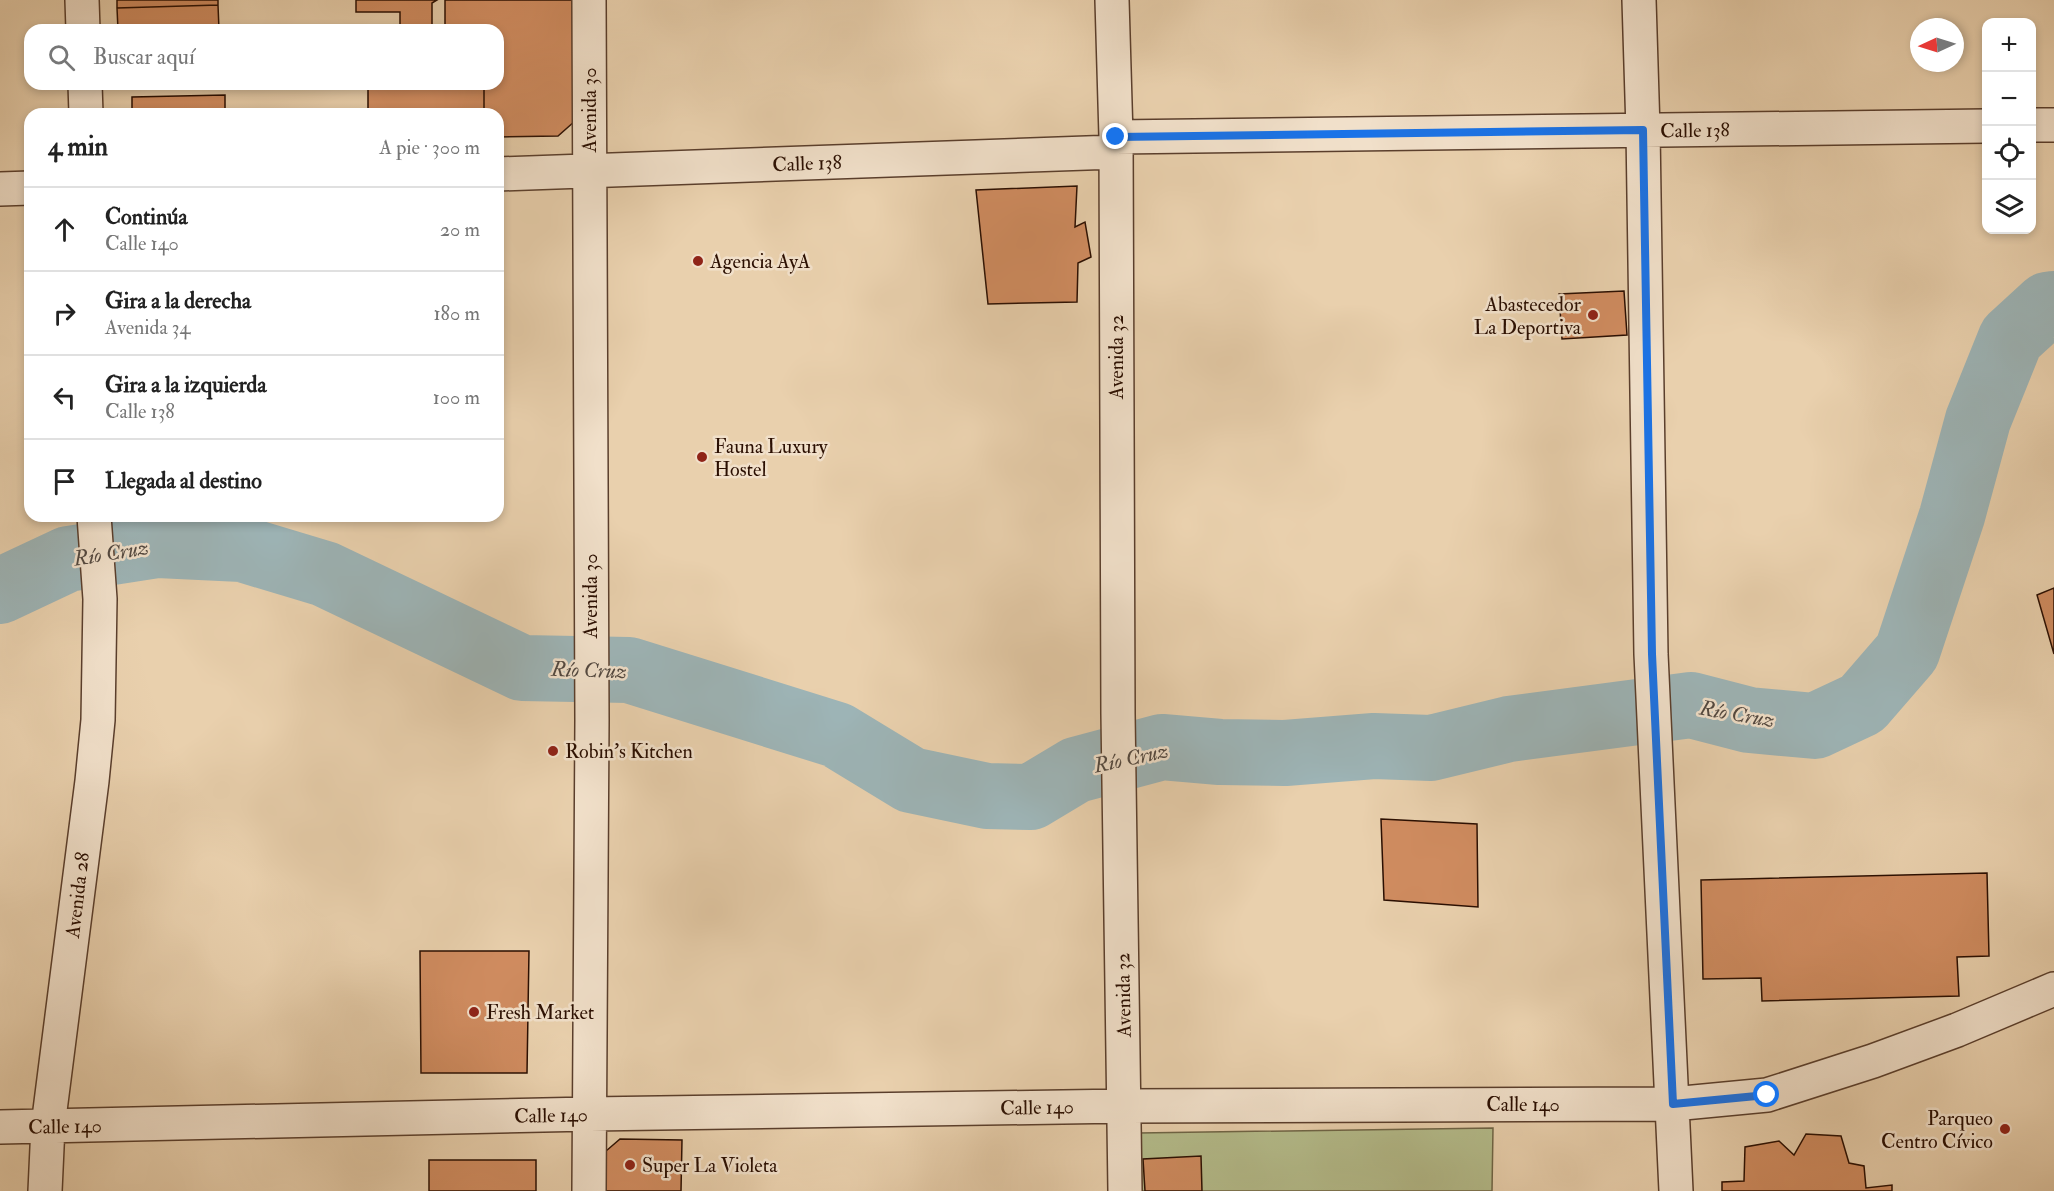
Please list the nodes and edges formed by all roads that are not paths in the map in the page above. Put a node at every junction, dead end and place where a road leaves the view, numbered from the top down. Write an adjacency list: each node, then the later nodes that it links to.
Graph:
1 (82, 0): 5 (street)
2 (589, 0): 13 (street, Avenida 30)
3 (1112, 0): 12 (street, Avenida 32)
4 (1639, 0): 11 (street)
5 (83, 24)
6 (85, 90): 7 (street)
7 (86, 108)
8 (2036, 125): 9 (street)
9 (2054, 125)
10 (1982, 126): 11 (street, Calle 138)
11 (1643, 130): 12 (street, Calle 138); 19 (street)
12 (1116, 145): 13 (street, Calle 138); 20 (street, Avenida 32)
13 (589, 171): 14 (street, Calle 138); 21 (street, Avenida 30)
14 (504, 174)
15 (24, 188): 16 (street)
16 (0, 189)
17 (94, 522): 22 (street, Avenida 28)
18 (2054, 989): 19 (street, Calle 140)
19 (1673, 1104): 20 (street, Calle 140); 27 (street)
20 (1125, 1106): 21 (street, Calle 140); 26 (street, Avenida 32)
21 (590, 1114): 22 (street, Calle 140); 25 (street, Avenida 30)
22 (48, 1126): 23 (street, Calle 140); 24 (street, Avenida 28)
23 (0, 1127)
24 (45, 1191)
25 (589, 1191)
26 (1125, 1191)
27 (1676, 1191)

